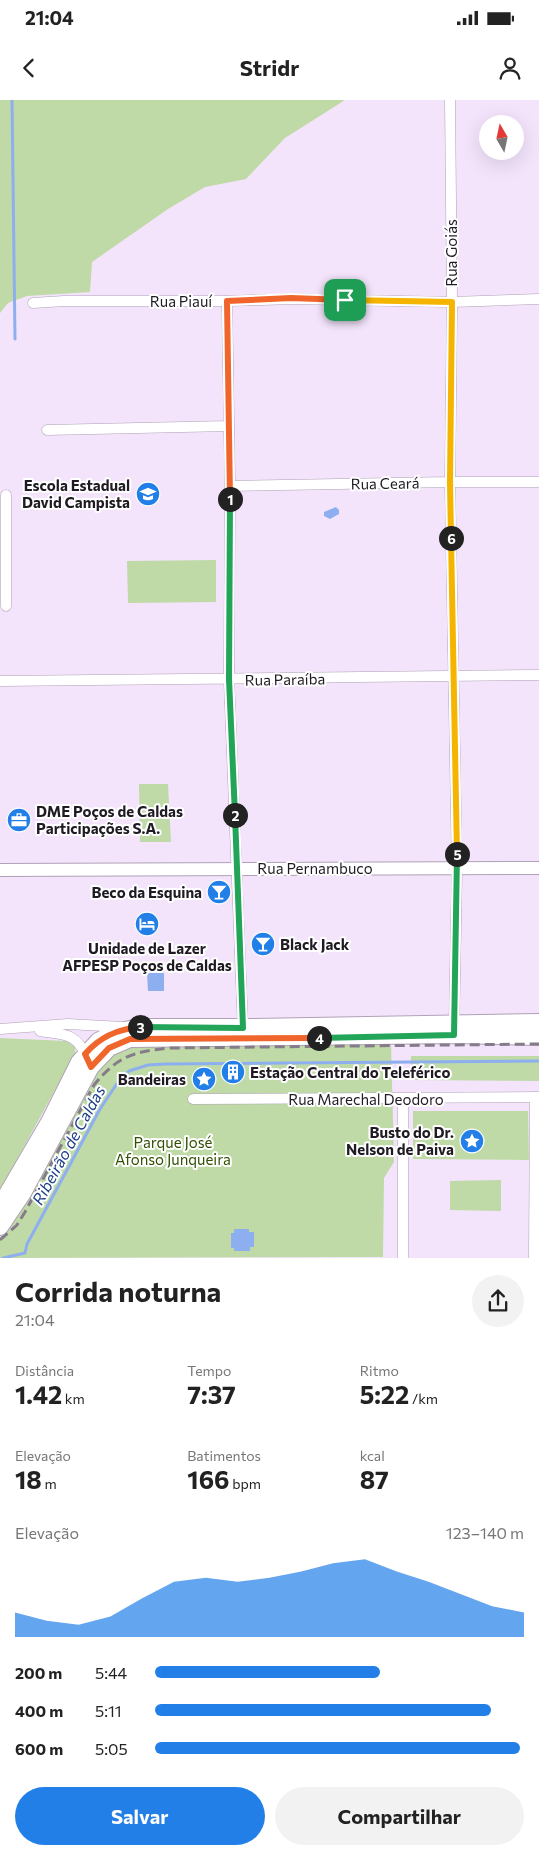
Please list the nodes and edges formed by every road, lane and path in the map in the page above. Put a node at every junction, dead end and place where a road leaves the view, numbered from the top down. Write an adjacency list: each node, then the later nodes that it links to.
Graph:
1 (450, 100): 4 (street, Rua Goiás)
2 (539, 299): 4 (street, Rua Piauí)
3 (227, 301): 4 (street, Rua Piauí); 5 (street, Rua Piauí); 6 (street)
4 (452, 302): 8 (street, Rua Goiás)
5 (33, 303)
6 (228, 426): 7 (street); 10 (street)
7 (47, 430)
8 (450, 482): 9 (street, Rua Ceará); 10 (street, Rua Ceará); 15 (street, Rua Goiás)
9 (539, 482)
10 (230, 486): 16 (street)
11 (6, 495): 12 (street)
12 (3, 564): 13 (street)
13 (6, 606)
14 (539, 675): 15 (street, Rua Paraíba)
15 (454, 676): 16 (street, Rua Paraíba); 20 (street, Rua Goiás)
16 (229, 679): 17 (street, Rua Paraíba); 18 (street)
17 (0, 681)
18 (238, 868): 20 (street, Rua Pernambuco); 21 (street, Rua Pernambuco); 27 (street)
19 (539, 868): 20 (street, Rua Pernambuco)
20 (457, 869): 25 (street, Rua Goiás)
21 (0, 870)
22 (539, 1022): 25 (main road)
23 (138, 1027): 24 (street); 27 (main road); 29 (main road)
24 (28, 1029): 26 (street); 29 (street)
25 (454, 1029): 27 (main road); 28 (main road)
26 (0, 1030)
27 (243, 1033): 29 (main road)
28 (539, 1037)
29 (88, 1061): 33 (main road); 34 (main road)
30 (537, 1097): 32 (street, Rua Marechal Deodoro); 36 (street)
31 (193, 1099): 32 (street, Rua Marechal Deodoro)
32 (403, 1099): 35 (street)
33 (0, 1206)
34 (0, 1227)
35 (403, 1258)
36 (534, 1258)

